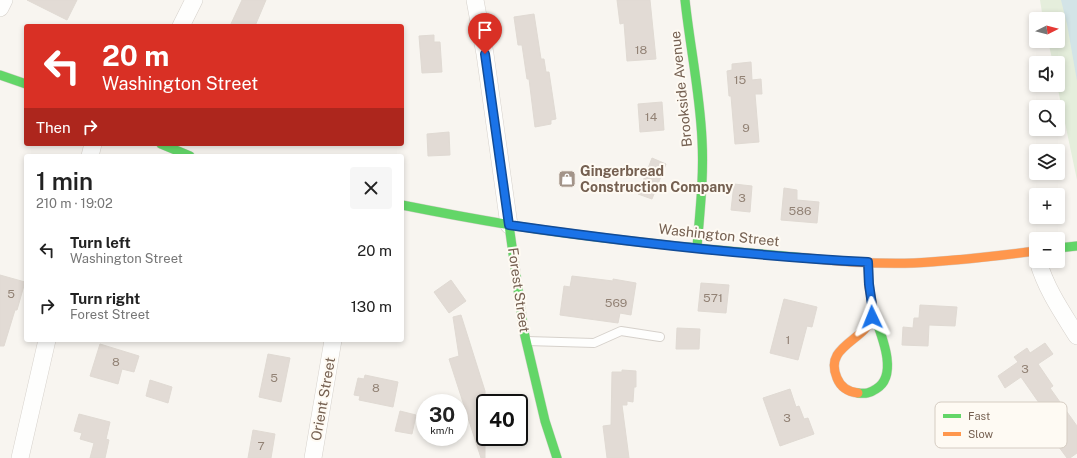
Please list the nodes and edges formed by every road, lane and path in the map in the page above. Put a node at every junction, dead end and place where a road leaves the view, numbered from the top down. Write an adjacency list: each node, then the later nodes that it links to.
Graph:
1 (4, 0): 5 (street)
2 (194, 0): 6 (street)
3 (475, 0): 12 (street, Forest Street)
4 (685, 0): 15 (main road, Brookside Avenue)
5 (0, 8)
6 (182, 24)
7 (0, 75): 8 (main road)
8 (24, 83)
9 (166, 146): 10 (main road)
10 (185, 154)
11 (404, 205): 12 (main road, Washington Street)
12 (509, 225): 15 (main road, Washington Street); 22 (main road, Forest Street)
13 (1077, 246): 14 (main road)
14 (1065, 247)
15 (697, 248): 17 (main road, Washington Street)
16 (1029, 255): 17 (main road, Washington Street)
17 (868, 262): 19 (main road)
18 (1040, 268): 20 (street)
19 (873, 312): 19 (main road)
20 (1077, 336)
21 (660, 337): 22 (lane)
22 (526, 341): 27 (main road, Forest Street)
23 (47, 342): 25 (street)
24 (333, 342): 26 (street, Orient Street)
25 (20, 458)
26 (313, 458)
27 (557, 458)

